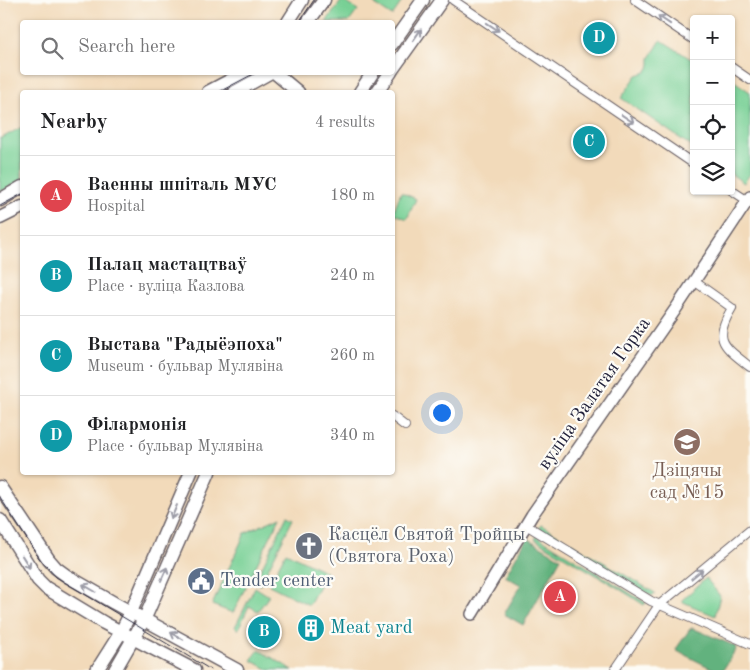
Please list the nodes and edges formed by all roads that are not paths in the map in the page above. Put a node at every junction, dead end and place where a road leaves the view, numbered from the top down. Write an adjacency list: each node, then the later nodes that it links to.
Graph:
1 (302, 0): 7 (main road)
2 (324, 0): 8 (main road)
3 (423, 0): 10 (main road)
4 (442, 0): 11 (main road, one-way to 4)
5 (453, 0): 24 (street, one-way to 24)
6 (635, 0): 9 (street, one-way to 6)
7 (289, 20)
8 (309, 20)
9 (690, 37)
10 (395, 40)
11 (395, 67)
12 (735, 70): 18 (street)
13 (240, 75): 19 (main road)
14 (267, 75): 20 (main road)
15 (277, 75): 21 (main road)
16 (371, 75): 22 (main road)
17 (389, 75): 23 (main road)
18 (750, 80)
19 (212, 90)
20 (239, 90)
21 (296, 90)
22 (361, 90)
23 (378, 90)
24 (690, 161)
25 (20, 188): 28 (main road)
26 (735, 192): 27 (street)
27 (749, 199): 31 (street, вуліца Залатая Горка)
28 (0, 200)
29 (20, 207): 30 (main road)
30 (0, 218)
31 (694, 281): 32 (street); 39 (street, вуліца Залатая Горка)
32 (750, 367)
33 (395, 418): 34 (street)
34 (405, 426)
35 (190, 475): 42 (main road, one-way to 42)
36 (208, 475): 44 (main road, one-way to 36)
37 (0, 486): 42 (main road, one-way to 37)
38 (0, 520): 45 (main road, one-way to 45)
39 (526, 525): 41 (street); 43 (street, вуліца Залатая Горка)
40 (750, 530): 41 (street, one-way to 40)
41 (659, 605): 47 (street); 52 (street)
42 (131, 612): 44 (main road); 45 (main road)
43 (472, 614)
44 (145, 618): 46 (main road); 51 (main road, one-way to 44)
45 (121, 632): 46 (main road); 48 (main road)
46 (135, 638): 49 (main road); 50 (main road)
47 (750, 644)
48 (97, 670)
49 (115, 670)
50 (194, 670)
51 (238, 670)
52 (615, 670)

